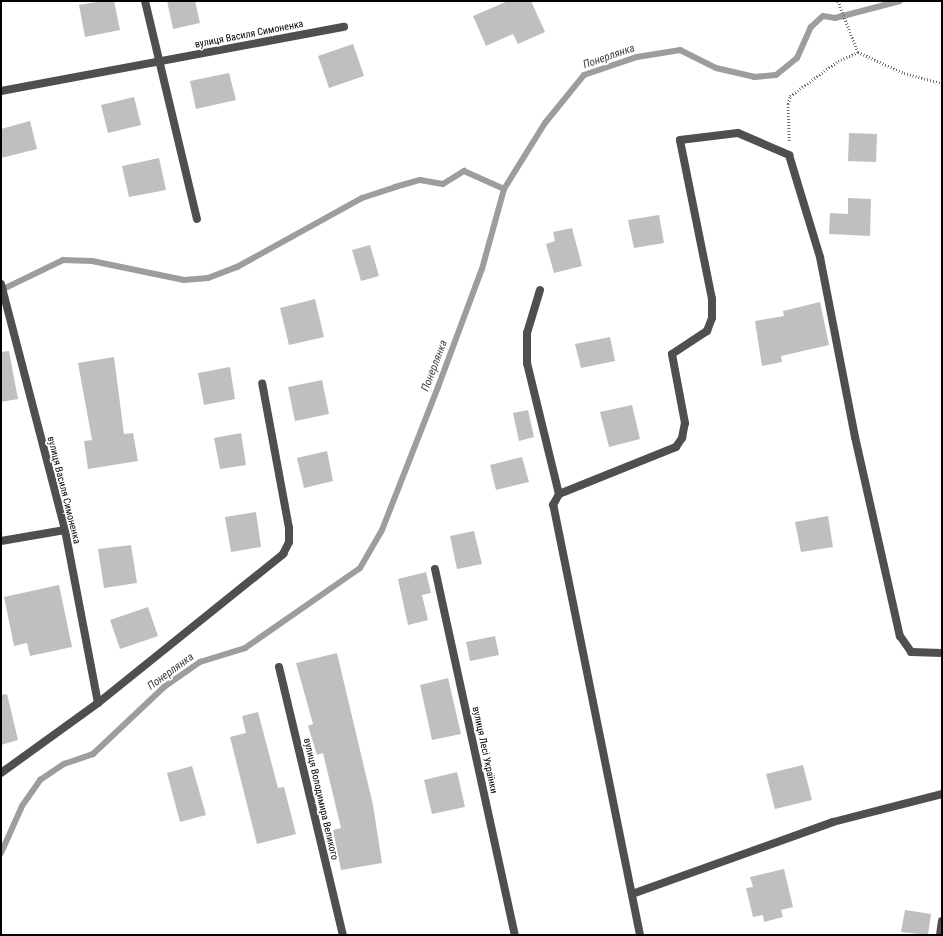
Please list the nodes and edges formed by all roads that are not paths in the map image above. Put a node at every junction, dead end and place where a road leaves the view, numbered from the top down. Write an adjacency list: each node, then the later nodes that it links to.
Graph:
1 (145, 1): 3 (street)
2 (344, 27): 3 (street, вулиця Василя Симоненка)
3 (158, 62): 4 (street, вулиця Василя Симоненка); 5 (street)
4 (1, 91)
5 (197, 219)
6 (1, 284): 10 (street, вулиця Василя Симоненка)
7 (540, 290): 9 (street)
8 (262, 383): 15 (street)
9 (559, 494): 13 (street); 18 (street)
10 (65, 530): 11 (street); 15 (street, вулиця Василя Симоненка)
11 (1, 541)
12 (435, 569): 21 (street, вулиця Лесі Українки)
13 (942, 653)
14 (279, 667): 20 (street, вулиця Володимира Великого)
15 (98, 703): 16 (street)
16 (1, 773)
17 (942, 794): 18 (street)
18 (632, 894): 22 (street)
19 (942, 921): 23 (street)
20 (343, 935)
21 (515, 935)
22 (640, 935)
23 (940, 935)

